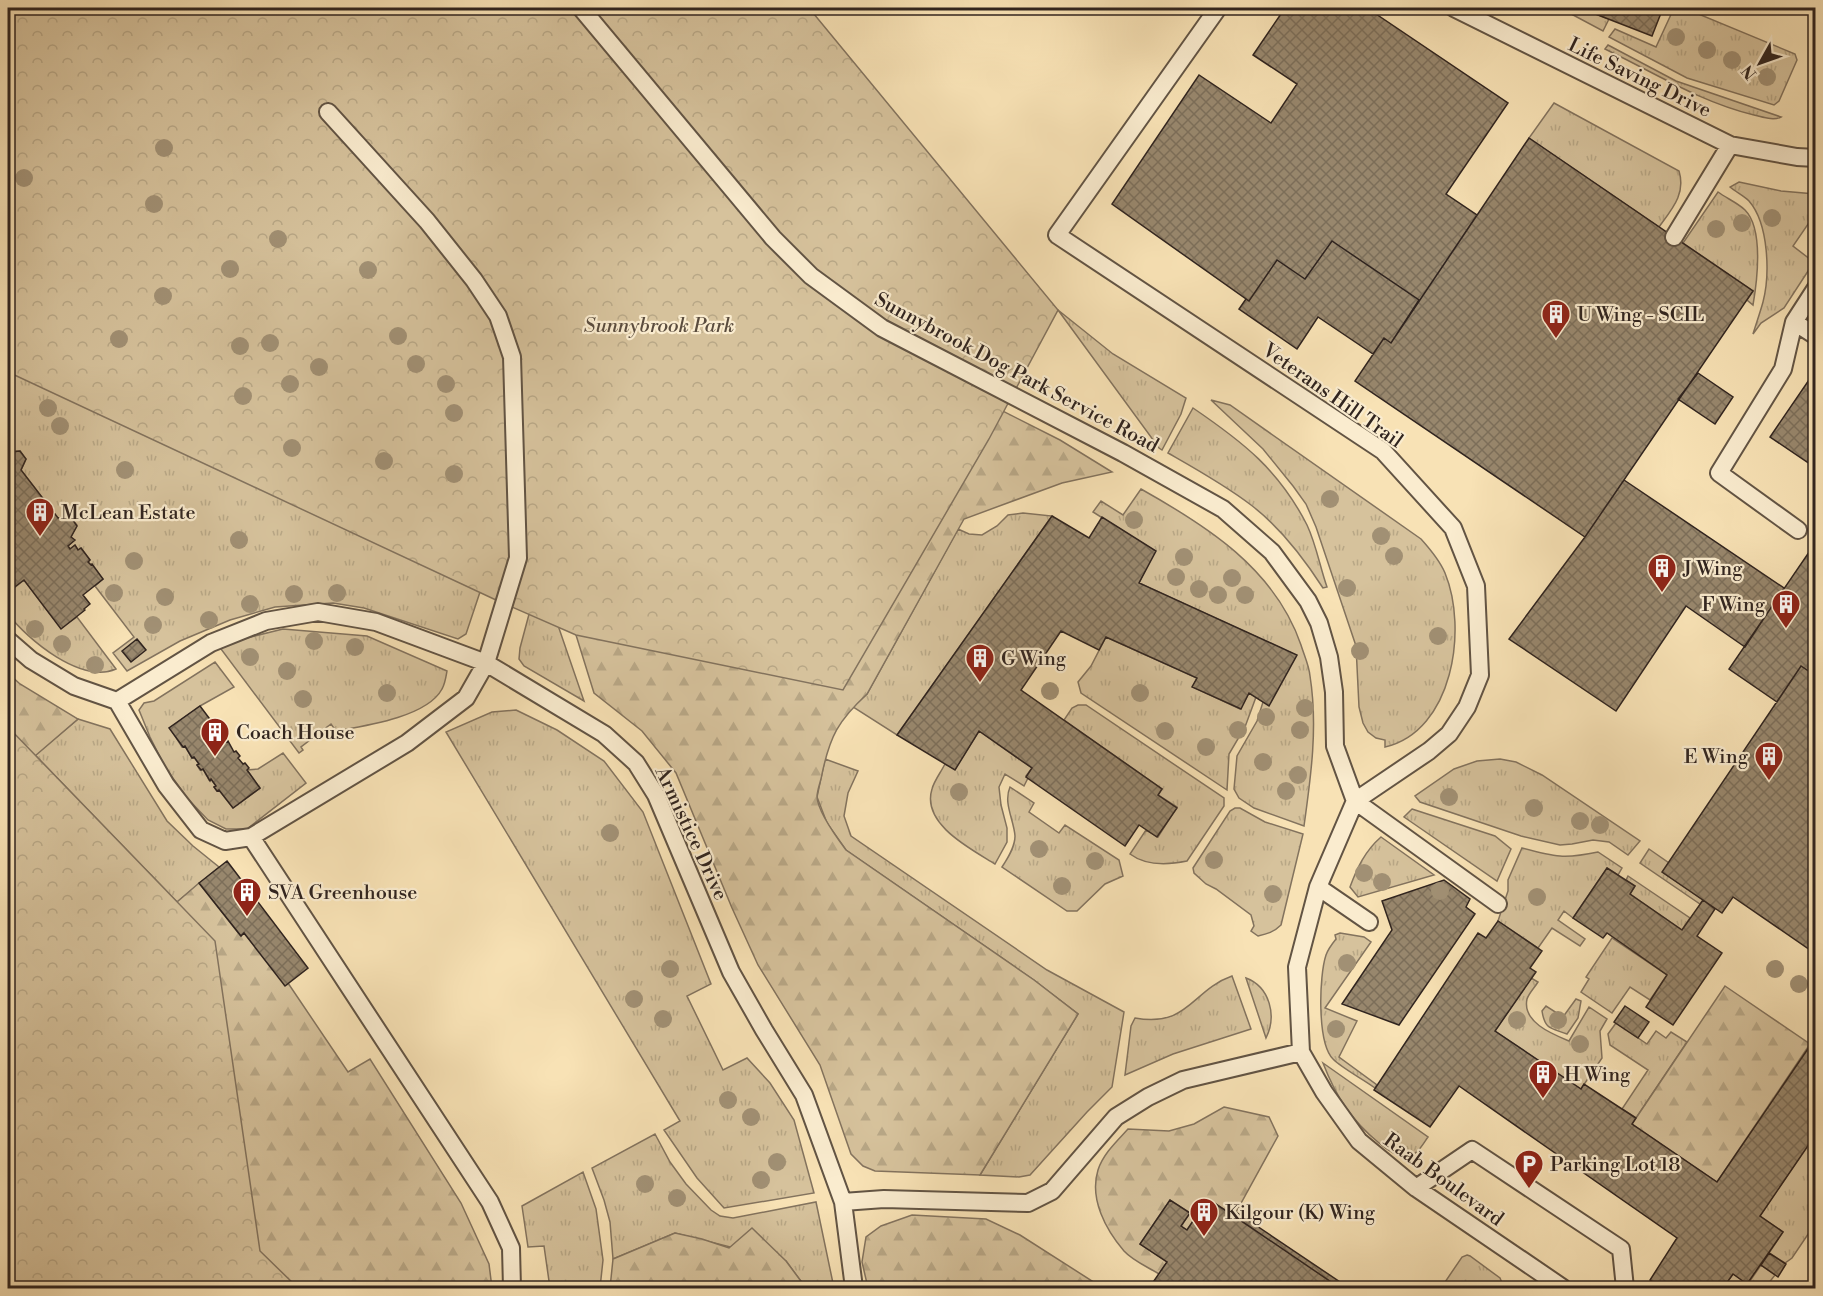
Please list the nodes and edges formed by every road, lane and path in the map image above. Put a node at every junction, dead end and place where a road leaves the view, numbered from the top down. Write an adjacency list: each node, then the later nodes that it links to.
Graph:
1 (581, 8): 15 (lane, Sunnybrook Dog Park Service Road)
2 (1218, 8): 15 (lane, Veterans Hill Trail)
3 (1454, 8): 5 (lane, Life Saving Drive)
4 (328, 112): 13 (lane)
5 (1730, 145): 6 (lane, Life Saving Drive); 7 (lane)
6 (1815, 158)
7 (1674, 237)
8 (1815, 288): 9 (lane)
9 (1794, 322): 10 (lane); 11 (lane)
10 (1815, 336)
11 (1798, 530)
12 (8, 640): 14 (lane)
13 (486, 663): 14 (lane, Armistice Drive); 16 (lane); 22 (lane, Armistice Drive)
14 (117, 700): 16 (lane)
15 (1355, 801): 17 (lane); 18 (lane)
16 (250, 837): 23 (lane)
17 (1318, 887): 19 (lane); 20 (lane)
18 (1498, 904)
19 (1369, 922)
20 (1301, 1052): 21 (lane, Raab Boulevard); 22 (lane)
21 (1416, 1188): 25 (lane, Raab Boulevard); 26 (lane)
22 (843, 1202): 24 (lane, Armistice Drive)
23 (512, 1288)
24 (854, 1288)
25 (1563, 1288)
26 (1625, 1288)

